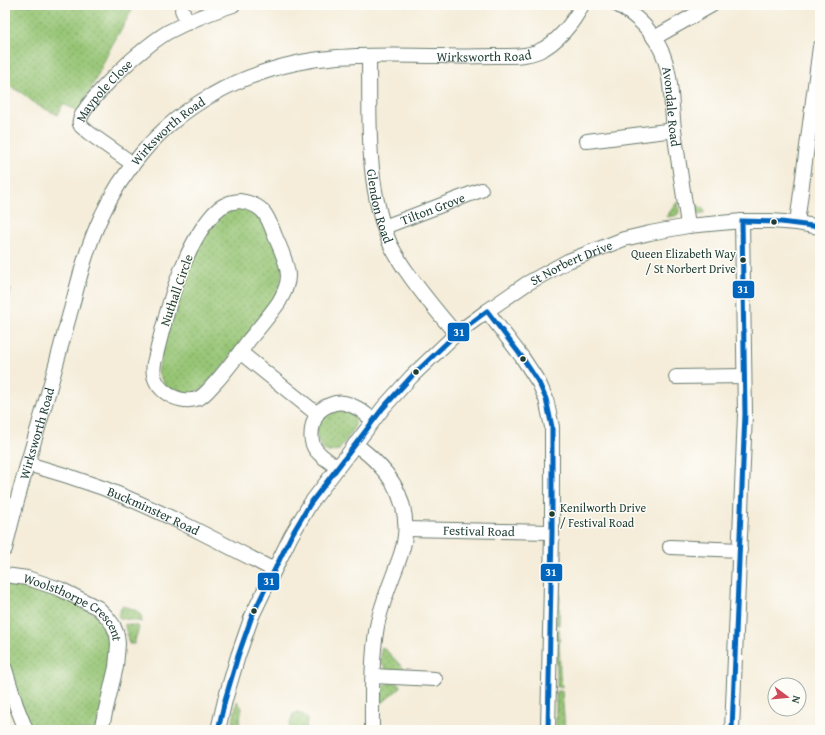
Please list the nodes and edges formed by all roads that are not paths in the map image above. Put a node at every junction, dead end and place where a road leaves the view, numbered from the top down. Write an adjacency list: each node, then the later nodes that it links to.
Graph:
1 (233, 5): 11 (street, Maypole Close)
2 (582, 5): 7 (street, Wirksworth Road)
3 (618, 5): 5 (street, Avondale Road)
4 (712, 5): 5 (street)
5 (654, 38): 9 (street, Avondale Road)
6 (820, 47): 8 (street)
7 (369, 56): 11 (street, Wirksworth Road); 16 (street, Glendon Road)
8 (816, 105): 14 (street)
9 (674, 130): 10 (street); 15 (street, Avondale Road)
10 (587, 141)
11 (134, 164): 26 (street, Wirksworth Road)
12 (481, 190): 16 (street, Tilton Grove)
13 (742, 221): 14 (street, St Norbert Drive); 15 (street, St Norbert Drive); 21 (street)
14 (798, 223): 17 (street, St Norbert Drive)
15 (688, 226): 18 (street, St Norbert Drive)
16 (384, 227): 19 (street, Glendon Road)
17 (820, 227)
18 (487, 311): 19 (street, St Norbert Drive); 29 (street)
19 (456, 334): 24 (street, St Norbert Drive)
20 (240, 352): 20 (street, Nuthall Circle); 23 (street)
21 (744, 376): 22 (street); 32 (street)
22 (676, 377)
23 (317, 414): 24 (street); 27 (street)
24 (373, 420): 25 (street, St Norbert Drive)
25 (355, 444): 27 (street, St Norbert Drive); 28 (street)
26 (28, 464): 31 (street, Wirksworth Road); 33 (street, Buckminster Road)
27 (337, 467): 33 (street, St Norbert Drive)
28 (406, 529): 29 (street, Festival Road); 36 (street)
29 (552, 532): 42 (street)
30 (670, 547): 32 (street)
31 (5, 549)
32 (740, 550): 43 (street)
33 (274, 570): 40 (street, St Norbert Drive)
34 (5, 575): 39 (street, Woolsthorpe Crescent)
35 (5, 669): 38 (street)
36 (373, 676): 37 (street); 41 (street)
37 (435, 679)
38 (26, 730)
39 (101, 730)
40 (218, 730)
41 (372, 730)
42 (548, 730)
43 (732, 730)

